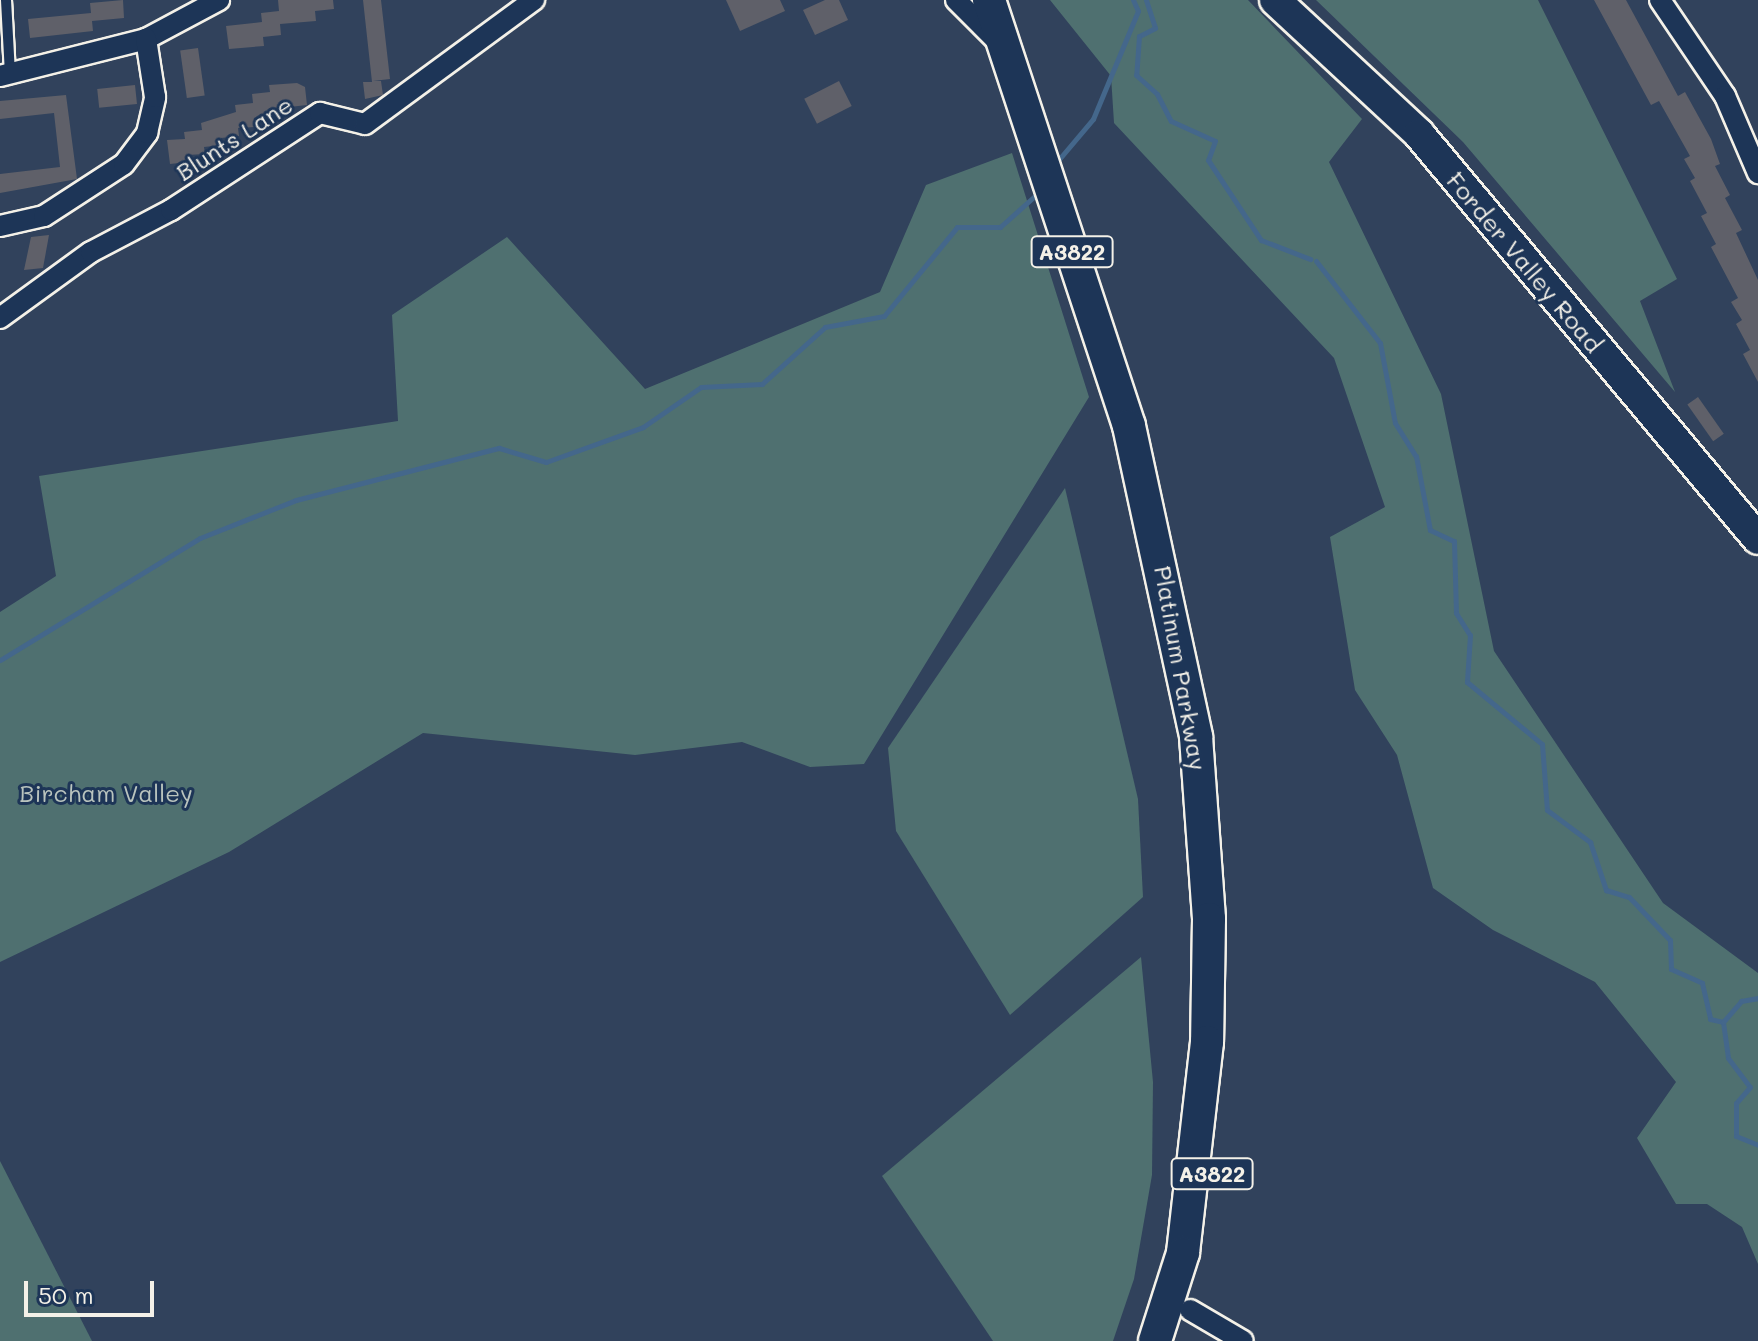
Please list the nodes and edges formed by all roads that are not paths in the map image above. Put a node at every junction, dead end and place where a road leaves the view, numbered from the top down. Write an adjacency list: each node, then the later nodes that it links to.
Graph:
1 (6, 0): 11 (lane)
2 (219, 0): 9 (street)
3 (534, 0): 14 (street, Blunts Lane)
4 (956, 0): 10 (street)
5 (972, 0): 10 (main road, Platinum Parkway)
6 (989, 0): 10 (main road, Platinum Parkway)
7 (1275, 0): 15 (main road, Forder Valley Road)
8 (1660, 0): 12 (street)
9 (146, 39): 11 (street); 13 (street)
10 (1000, 45): 16 (main road, Platinum Parkway / A3822)
11 (5, 76)
12 (1758, 173)
13 (0, 226)
14 (0, 318)
15 (1758, 539)
16 (1207, 1042): 17 (main road, Platinum Parkway / A3822); 18 (main road, A3822)
17 (1190, 1310): 19 (main road, Platinum Parkway); 20 (street)
18 (1155, 1341)
19 (1178, 1341)
20 (1243, 1341)

